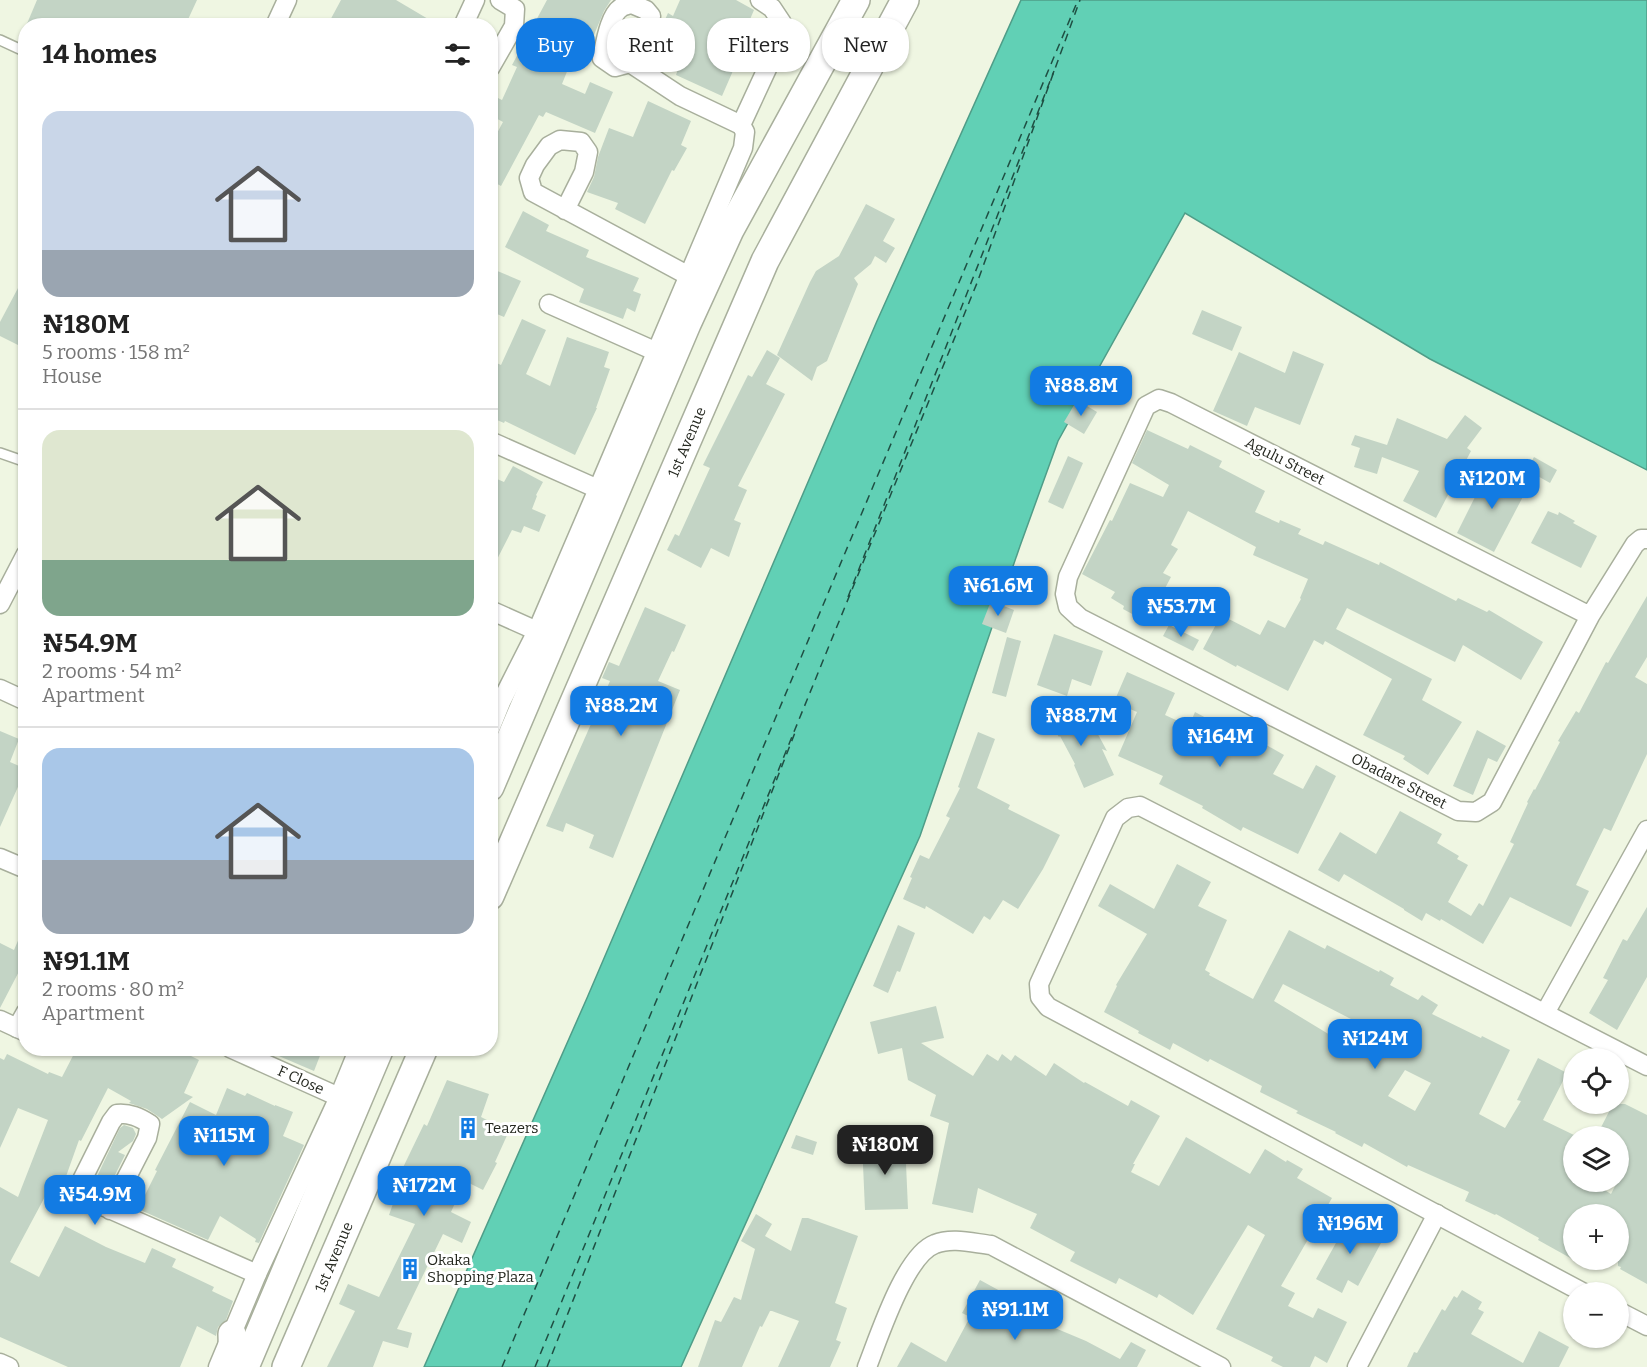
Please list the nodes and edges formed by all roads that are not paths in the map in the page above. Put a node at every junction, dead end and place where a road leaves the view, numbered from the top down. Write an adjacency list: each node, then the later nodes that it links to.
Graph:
1 (287, 0): 7 (street)
2 (475, 0): 8 (street)
3 (500, 0): 11 (street)
4 (760, 0): 13 (street)
5 (856, 0): 32 (main road)
6 (905, 0): 36 (main road, 1st Avenue)
7 (279, 18)
8 (467, 18)
9 (0, 40): 10 (lane)
10 (18, 48)
11 (498, 54)
12 (644, 72): 13 (street)
13 (741, 125): 15 (street)
14 (565, 210): 15 (street)
15 (689, 276): 17 (street)
16 (549, 304): 17 (street)
17 (657, 352): 21 (street)
18 (498, 445): 21 (street)
19 (0, 453): 20 (lane)
20 (18, 459)
21 (598, 489): 28 (street)
22 (1644, 539): 27 (street, Obadare Street)
23 (18, 569): 25 (street)
24 (1068, 577): 27 (street, Agulu Street); 27 (street, Obadare Street)
25 (0, 604)
26 (498, 614): 28 (street)
27 (1590, 616)
28 (537, 631): 31 (street)
29 (0, 689): 30 (street)
30 (18, 697)
31 (498, 709)
32 (498, 768)
33 (1647, 830): 37 (street)
34 (0, 858): 35 (street)
35 (18, 866)
36 (498, 878)
37 (1545, 1013): 44 (street); 47 (street)
38 (0, 1020): 39 (street)
39 (18, 1023)
40 (248, 1056): 45 (street, F Close)
41 (356, 1056): 45 (street)
42 (377, 1056): 57 (main road)
43 (421, 1056): 58 (main road, 1st Avenue)
44 (1647, 1066)
45 (339, 1097): 48 (street)
46 (110, 1210): 46 (street); 48 (street)
47 (1437, 1214): 49 (street); 61 (street)
48 (257, 1274): 52 (street)
49 (1564, 1282)
50 (1629, 1317): 51 (street)
51 (1647, 1326)
52 (232, 1334): 55 (street); 56 (main road)
53 (0, 1363): 54 (street)
54 (9, 1367)
55 (218, 1367)
56 (232, 1367)
57 (245, 1367)
58 (286, 1367)
59 (867, 1367): 60 (street)
60 (1221, 1367)
61 (1357, 1367)

